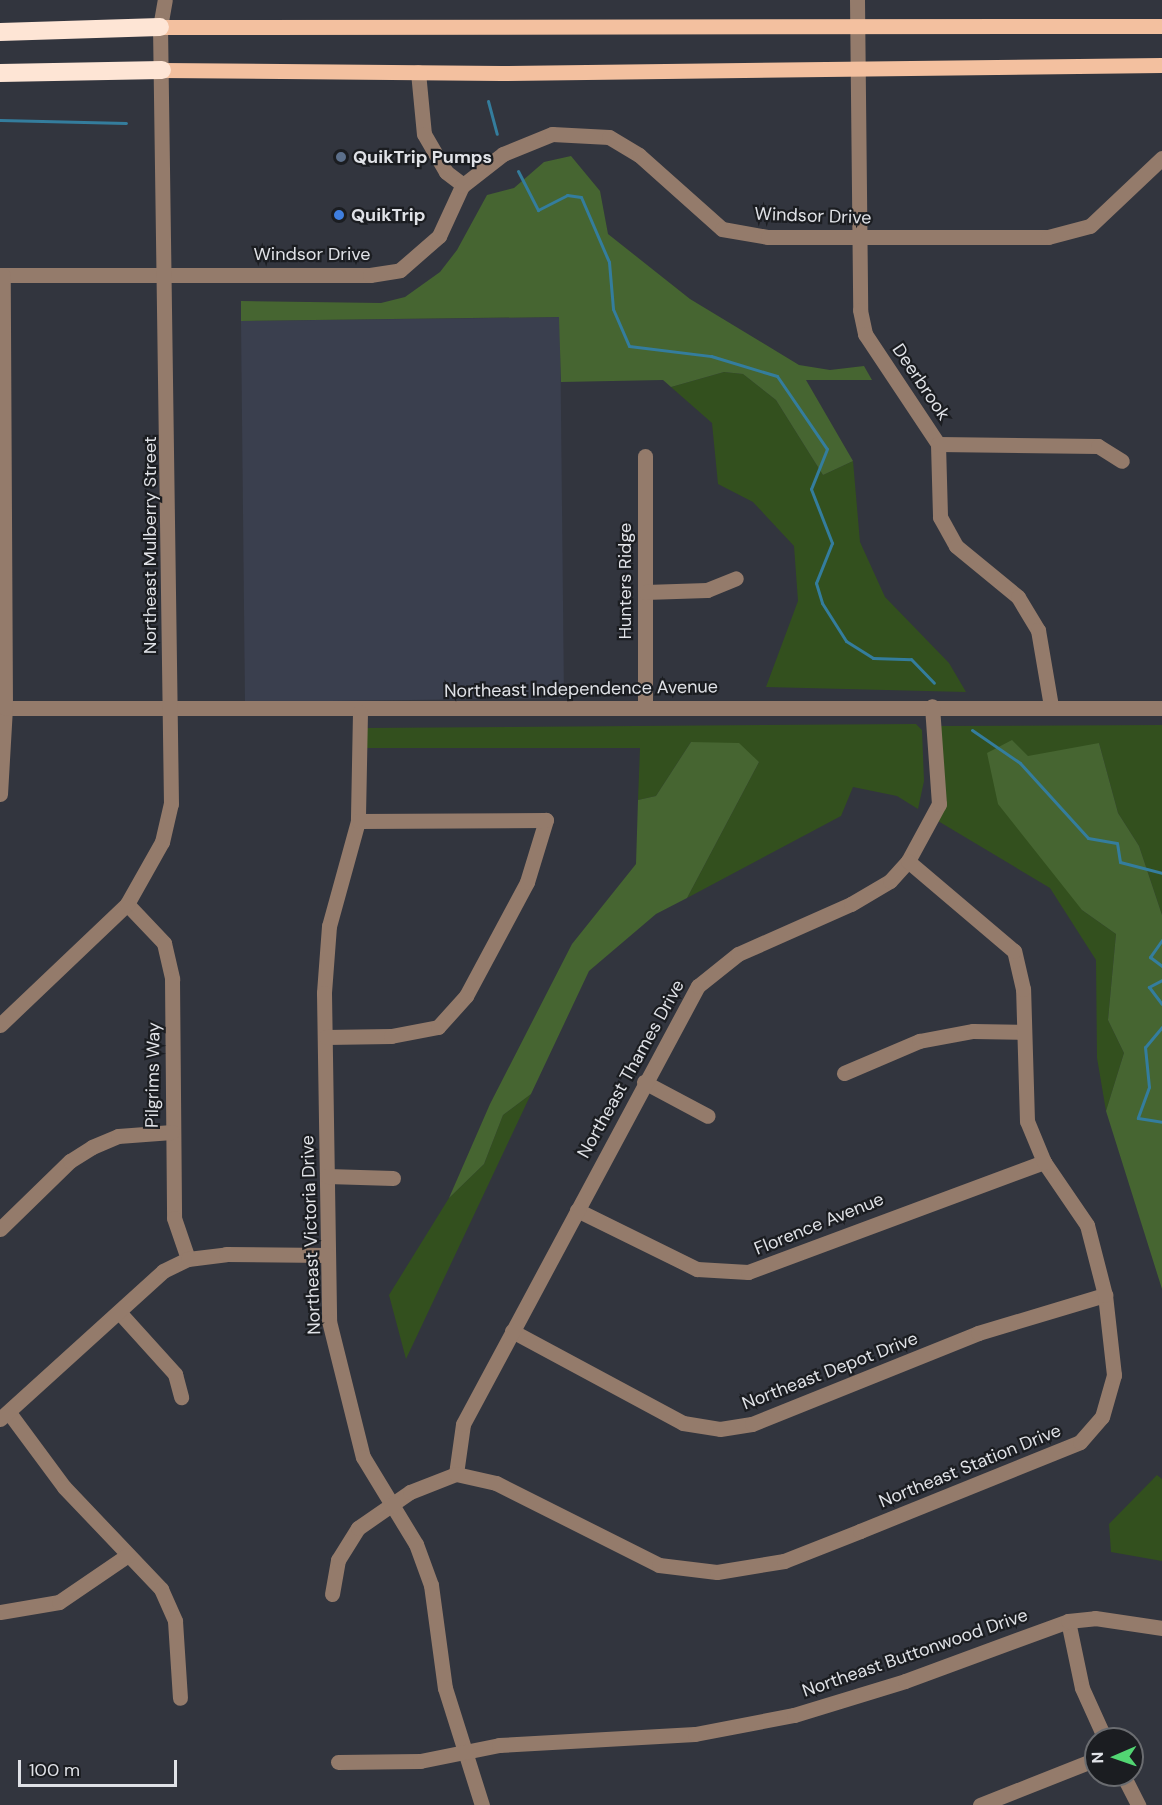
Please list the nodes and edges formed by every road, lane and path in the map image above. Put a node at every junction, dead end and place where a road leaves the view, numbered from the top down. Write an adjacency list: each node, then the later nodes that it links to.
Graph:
1 (165, 0): 5 (street, Northeast Mulberry Street)
2 (857, 0): 3 (street, Deerbrook)
3 (857, 24): 4 (main road); 5 (main road); 7 (street, Deerbrook)
4 (1162, 26)
5 (160, 27): 6 (highway); 9 (street, Northeast Mulberry Street)
6 (0, 32)
7 (857, 65): 8 (main road); 10 (main road); 14 (street, Deerbrook)
8 (1162, 65)
9 (162, 70): 10 (main road); 11 (highway); 16 (street, Northeast Mulberry Street)
10 (418, 72): 13 (street)
11 (0, 73)
12 (1162, 158): 14 (street, Windsor Drive)
13 (463, 185): 14 (street, Windsor Drive); 16 (street, Windsor Drive)
14 (859, 237): 17 (street, Deerbrook)
15 (2, 274): 16 (street, Windsor Drive); 25 (street)
16 (168, 274): 27 (street, Northeast Mulberry Street)
17 (938, 444): 19 (street); 24 (street, Deerbrook)
18 (645, 456): 21 (street, Hunters Ridge)
19 (1122, 461)
20 (736, 578): 21 (street)
21 (645, 592): 22 (street, Hunters Ridge)
22 (645, 706): 23 (street, Northeast Independence Avenue); 28 (street, Northeast Independence Avenue)
23 (932, 706): 24 (street, Northeast Independence Avenue); 31 (street, Northeast Thames Drive)
24 (1051, 706): 26 (street, Northeast Independence Avenue)
25 (3, 708): 27 (street, Northeast Independence Avenue); 29 (street)
26 (1162, 708)
27 (171, 711): 28 (street, Northeast Independence Avenue); 32 (street, Northeast Mulberry Street)
28 (360, 712): 30 (street, Northeast Victoria Drive)
29 (0, 794)
30 (358, 821): 35 (street, Northeast Victoria Drive); 35 (street)
31 (908, 861): 34 (street, Northeast Station Drive); 37 (street, Northeast Thames Drive)
32 (127, 904): 33 (street, Northeast Mulberry Street); 39 (street, Pilgrims Way)
33 (0, 1025)
34 (1023, 1032): 36 (street); 40 (street, Northeast Station Drive)
35 (326, 1037): 41 (street, Northeast Victoria Drive)
36 (844, 1073)
37 (644, 1082): 38 (street); 43 (street, Northeast Thames Drive)
38 (708, 1116)
39 (171, 1132): 44 (street); 46 (street, Pilgrims Way)
40 (1044, 1162): 43 (street, Florence Avenue); 47 (street, Northeast Station Drive)
41 (327, 1176): 42 (street); 45 (street, Northeast Victoria Drive)
42 (393, 1178)
43 (577, 1210): 49 (street, Northeast Thames Drive)
44 (0, 1229)
45 (327, 1255): 46 (street); 53 (street, Northeast Victoria Drive)
46 (188, 1259): 48 (street)
47 (1105, 1295): 49 (street, Northeast Depot Drive); 52 (street, Northeast Station Drive)
48 (119, 1312): 50 (street); 51 (street)
49 (512, 1331): 52 (street, Northeast Thames Drive)
50 (181, 1397)
51 (5, 1417): 54 (street)
52 (456, 1474): 53 (street)
53 (393, 1503): 55 (street); 61 (street, Northeast Victoria Drive)
54 (128, 1555): 56 (street); 59 (street)
55 (332, 1594)
56 (0, 1612)
57 (1068, 1621): 58 (street, Northeast Buttonwood Drive); 60 (street); 61 (street, Northeast Buttonwood Drive)
58 (1162, 1628)
59 (180, 1698)
60 (1100, 1727)
61 (464, 1750): 62 (street, Northeast Buttonwood Drive); 65 (street, Northeast Victoria Drive)
62 (338, 1762)
63 (1084, 1765): 66 (street)
64 (1129, 1787): 67 (street)
65 (482, 1805)
66 (980, 1805)
67 (1138, 1805)

